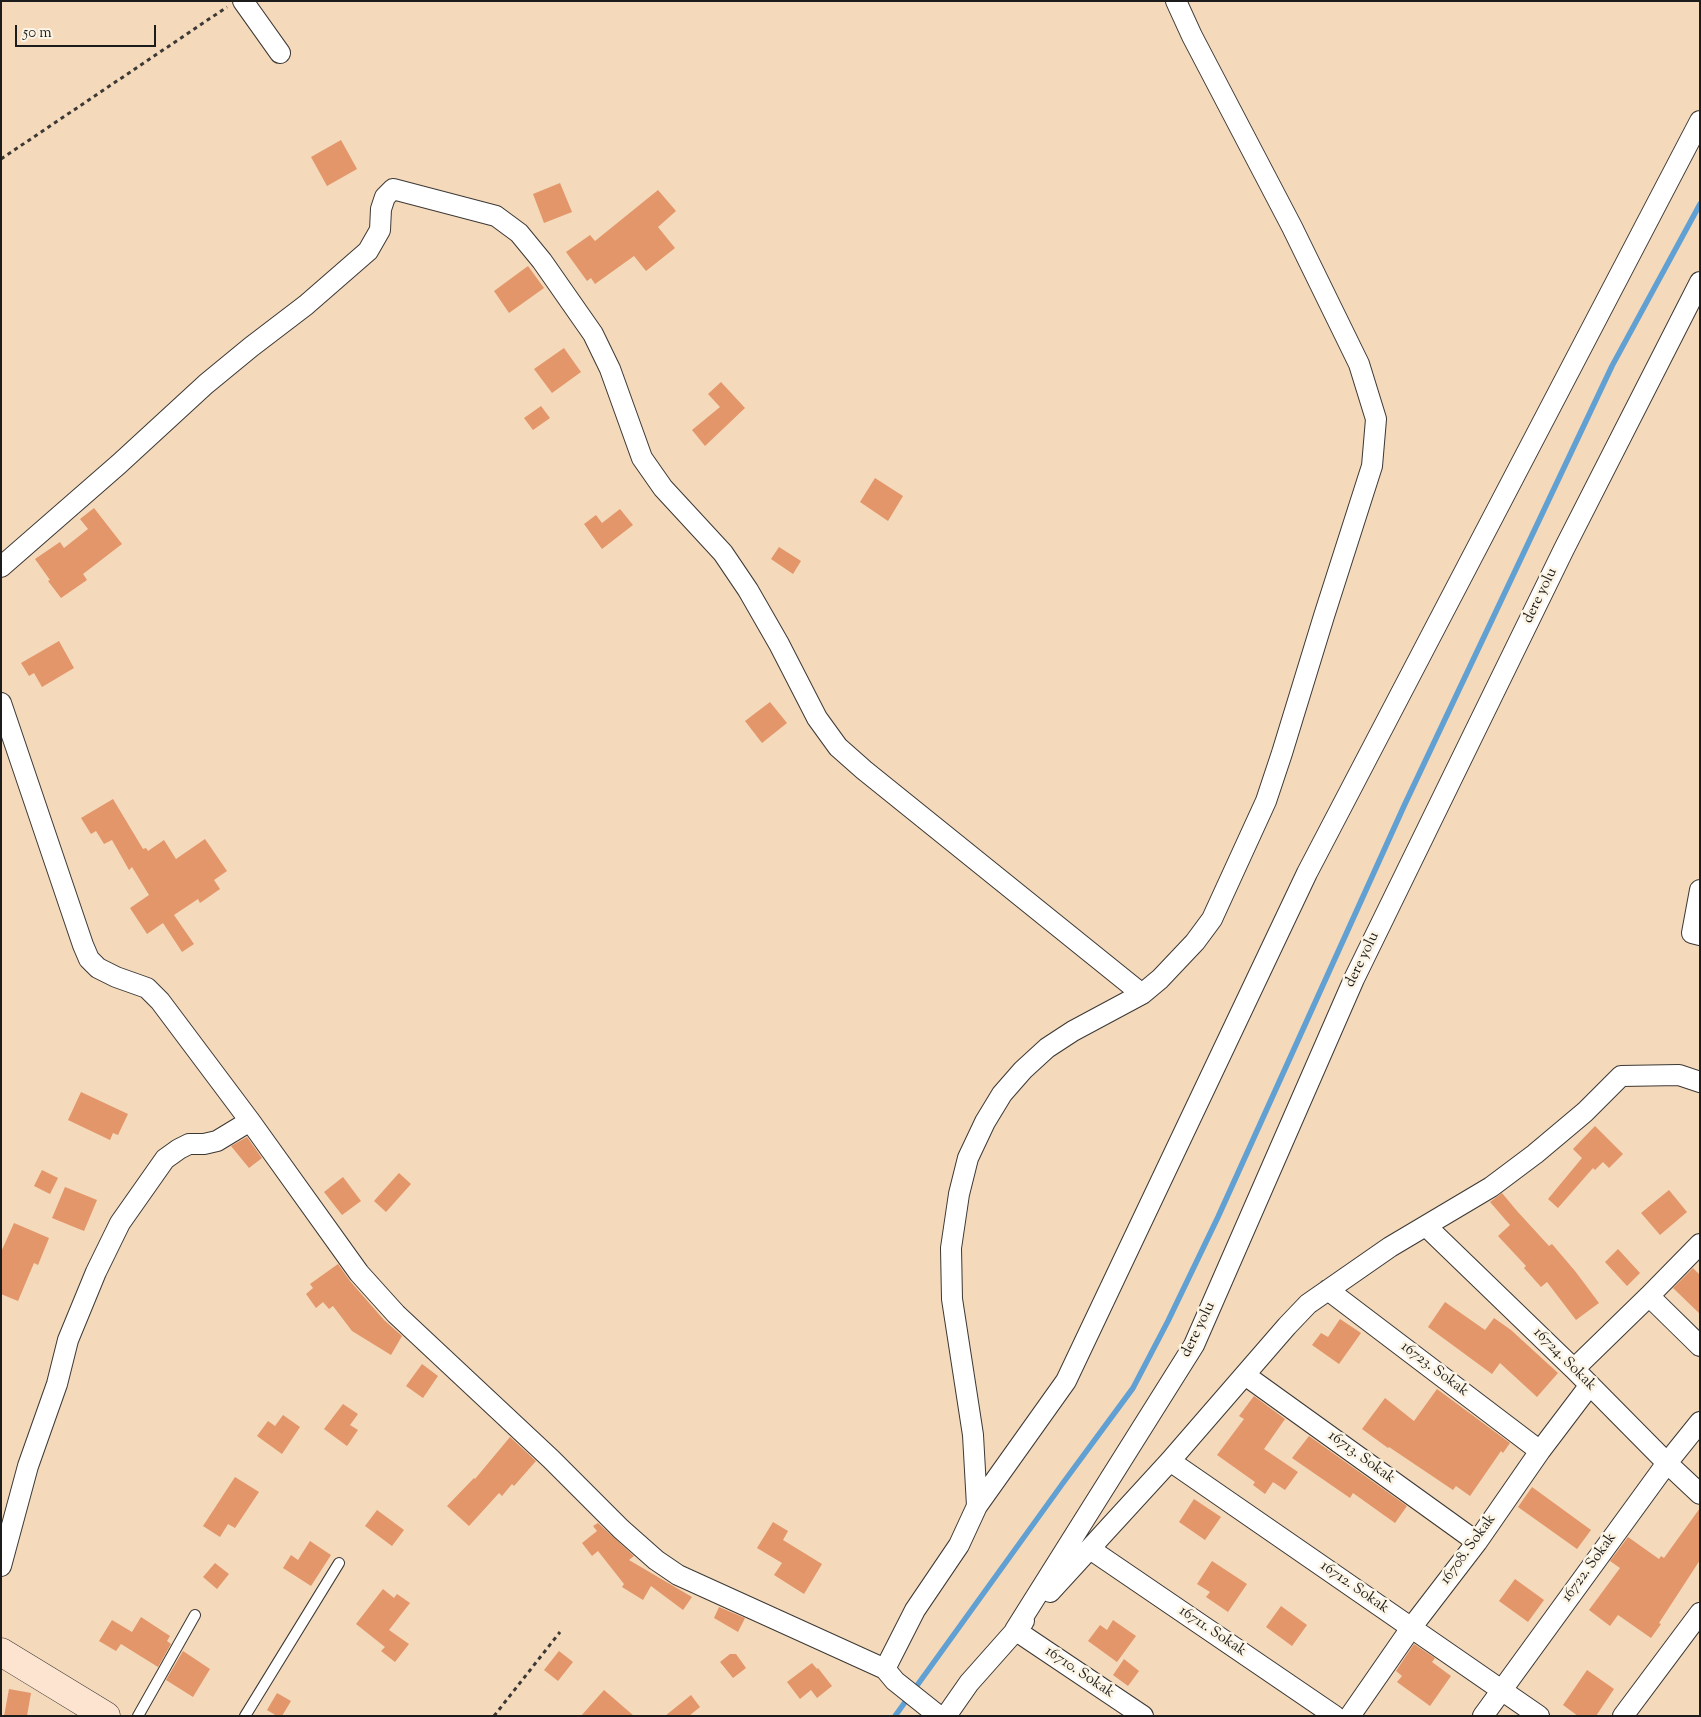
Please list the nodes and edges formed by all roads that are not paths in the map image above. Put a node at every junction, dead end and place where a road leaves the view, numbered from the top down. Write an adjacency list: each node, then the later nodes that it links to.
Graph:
1 (1176, 1): 10 (street)
2 (235, 4): 3 (street)
3 (280, 53)
4 (1700, 121): 26 (street)
5 (1700, 282): 34 (street, dere yolu)
6 (1, 567): 10 (street)
7 (1, 703): 12 (street)
8 (1700, 890): 9 (street)
9 (1700, 935)
10 (1142, 994): 26 (street)
11 (1700, 1082): 13 (street)
12 (250, 1121): 30 (street); 36 (street)
13 (1426, 1226): 15 (street); 18 (street, 16724. Sokak)
14 (1700, 1244): 16 (street)
15 (1328, 1290): 19 (street); 22 (street, 16723. Sokak)
16 (1649, 1296): 17 (street); 18 (street)
17 (1700, 1346)
18 (1574, 1369): 20 (street, 16724. Sokak)
19 (1244, 1375): 23 (street); 27 (street, 16713. Sokak)
20 (1590, 1386): 22 (street, 16708. Sokak); 24 (street, 16724. Sokak)
21 (1700, 1422): 24 (street, 16722. Sokak)
22 (1540, 1451): 27 (street, 16708. Sokak)
23 (1170, 1461): 28 (street); 33 (street, 16712. Sokak)
24 (1667, 1463): 25 (street, 16724. Sokak); 37 (street, 16722. Sokak)
25 (1700, 1494)
26 (977, 1506): 36 (street)
27 (1477, 1542): 33 (street, 16708. Sokak)
28 (1090, 1549): 34 (street); 44 (street, 16711. Sokak)
29 (339, 1563): 40 (lane)
30 (1, 1566)
31 (1700, 1613): 48 (street)
32 (195, 1615): 39 (lane)
33 (1412, 1628): 37 (street, 16712. Sokak); 45 (street, 16708. Sokak)
34 (1015, 1630): 42 (street); 43 (street, 16710. Sokak)
35 (1, 1652): 38 (main road)
36 (890, 1675): 41 (street)
37 (1501, 1690): 46 (street, 16722. Sokak); 47 (street, 16712. Sokak)
38 (106, 1716)
39 (138, 1716)
40 (245, 1716)
41 (939, 1716)
42 (946, 1716)
43 (1144, 1716)
44 (1335, 1716)
45 (1350, 1716)
46 (1483, 1716)
47 (1539, 1716)
48 (1623, 1716)

